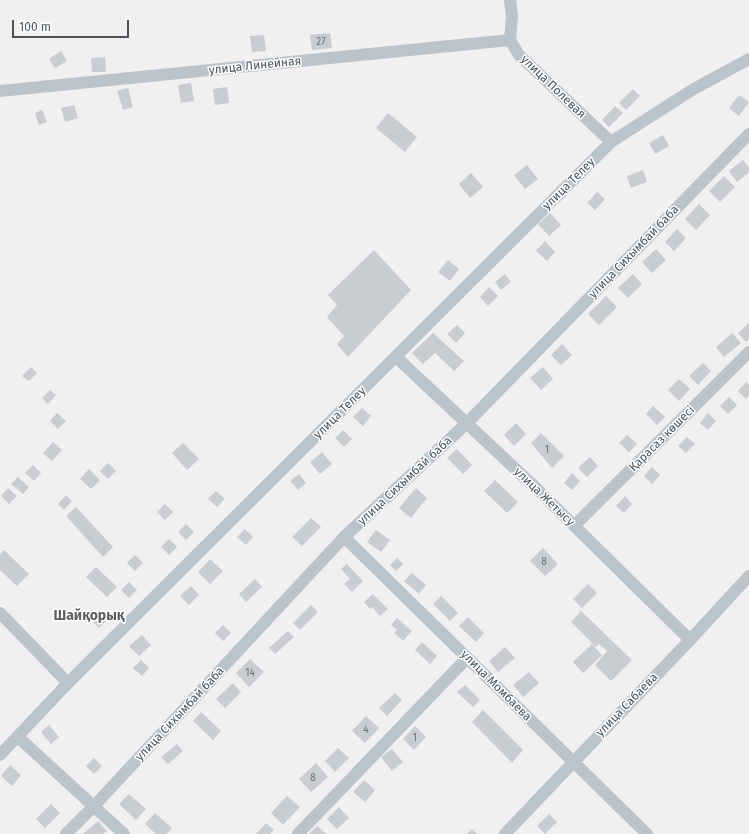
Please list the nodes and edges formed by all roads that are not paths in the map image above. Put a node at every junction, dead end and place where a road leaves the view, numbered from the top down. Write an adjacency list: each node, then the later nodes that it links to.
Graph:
1 (510, 0): 2 (street)
2 (510, 40): 4 (street, улица Линейная); 6 (street, улица Полевая)
3 (749, 59): 6 (street, улица Телеу)
4 (0, 91)
5 (749, 134): 9 (street, улица Сихымбай баба)
6 (611, 142): 8 (street, улица Телеу)
7 (749, 352): 10 (street, Қарасаз көшесі)
8 (396, 357): 9 (street, улица Жетысу); 16 (street, улица Телеу)
9 (466, 424): 10 (street, улица Жетысу); 11 (street, улица Сихымбай баба)
10 (574, 526): 14 (street, улица Жетысу)
11 (344, 537): 15 (street, улица Момбаева); 20 (street, улица Сихымбай баба)
12 (749, 576): 14 (street, улица Сабаева)
13 (0, 613): 16 (street)
14 (690, 640): 19 (street, улица Сабаева)
15 (467, 658): 19 (street, улица Момбаева); 23 (street)
16 (68, 683): 17 (street, улица Телеу)
17 (18, 737): 18 (street, улица Телеу); 20 (street)
18 (0, 756)
19 (573, 762): 24 (street, улица Сабаева); 25 (street, улица Момбаева)
20 (94, 806): 21 (street, улица Сихымбай баба); 22 (street)
21 (66, 834)
22 (124, 834)
23 (298, 834)
24 (505, 834)
25 (646, 834)

